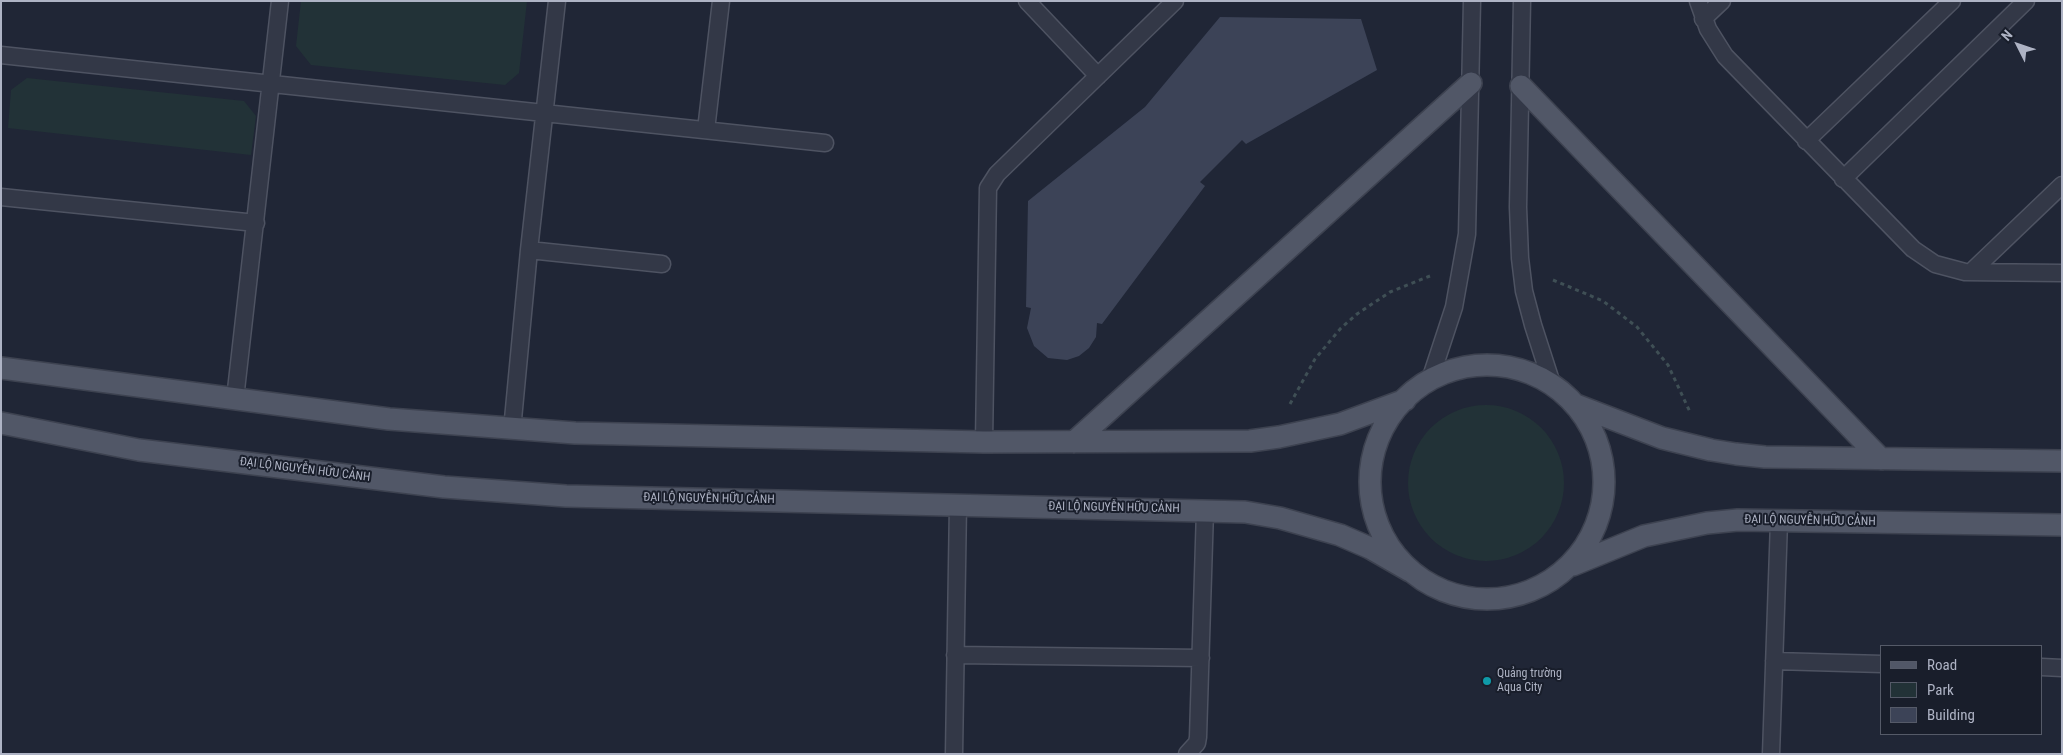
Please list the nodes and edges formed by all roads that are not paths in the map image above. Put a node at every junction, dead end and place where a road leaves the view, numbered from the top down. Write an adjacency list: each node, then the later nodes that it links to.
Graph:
1 (280, 1): 16 (street)
2 (557, 1): 18 (street)
3 (721, 1): 19 (street)
4 (1027, 1): 14 (street)
5 (1175, 1): 14 (street)
6 (1472, 1): 15 (street)
7 (1522, 1): 17 (street)
8 (1698, 1): 12 (street)
9 (1722, 1): 12 (street)
10 (1952, 1): 20 (street)
11 (2026, 1): 22 (street)
12 (1703, 19): 20 (street)
13 (1, 54): 16 (street)
14 (1098, 76): 38 (street)
15 (1470, 83): 31 (street); 39 (main road)
16 (270, 84): 18 (street); 25 (street)
17 (1520, 86): 32 (street); 40 (main road)
18 (544, 113): 19 (street); 26 (street)
19 (706, 130): 21 (street)
20 (1806, 141): 22 (street)
21 (825, 143)
22 (1843, 179): 28 (street)
23 (2062, 185): 28 (street)
24 (1, 197): 25 (street)
25 (256, 224): 33 (street)
26 (529, 250): 27 (street); 37 (street)
27 (662, 264)
28 (1971, 272): 29 (street)
29 (2062, 273)
30 (1, 368): 33 (main road)
31 (1430, 380): 32 (main road); 34 (main road)
32 (1552, 384): 35 (main road)
33 (235, 399): 37 (main road)
34 (1405, 400): 39 (main road); 47 (main road)
35 (1576, 405): 40 (main road); 46 (main road)
36 (1, 423): 42 (main road, ĐẠI LỘ NGUYỄN HỮU CẢNH)
37 (512, 430): 38 (main road)
38 (984, 442): 39 (main road)
39 (1074, 442)
40 (1880, 459): 41 (main road)
41 (2062, 461)
42 (958, 504): 43 (main road, ĐẠI LỘ NGUYỄN HỮU CẢNH); 48 (street)
43 (1205, 510): 47 (main road, ĐẠI LỘ NGUYỄN HỮU CẢNH); 49 (street)
44 (1779, 521): 45 (main road, ĐẠI LỘ NGUYỄN HỮU CẢNH); 46 (main road, ĐẠI LỘ NGUYỄN HỮU CẢNH); 50 (street)
45 (2062, 525)
46 (1566, 569): 47 (main road)
47 (1410, 571)
48 (955, 655): 49 (street); 54 (street)
49 (1201, 658): 55 (street)
50 (1774, 661): 51 (street); 56 (street)
51 (1880, 664)
52 (2043, 667): 53 (street)
53 (2062, 668)
54 (954, 754)
55 (1187, 754)
56 (1771, 754)

